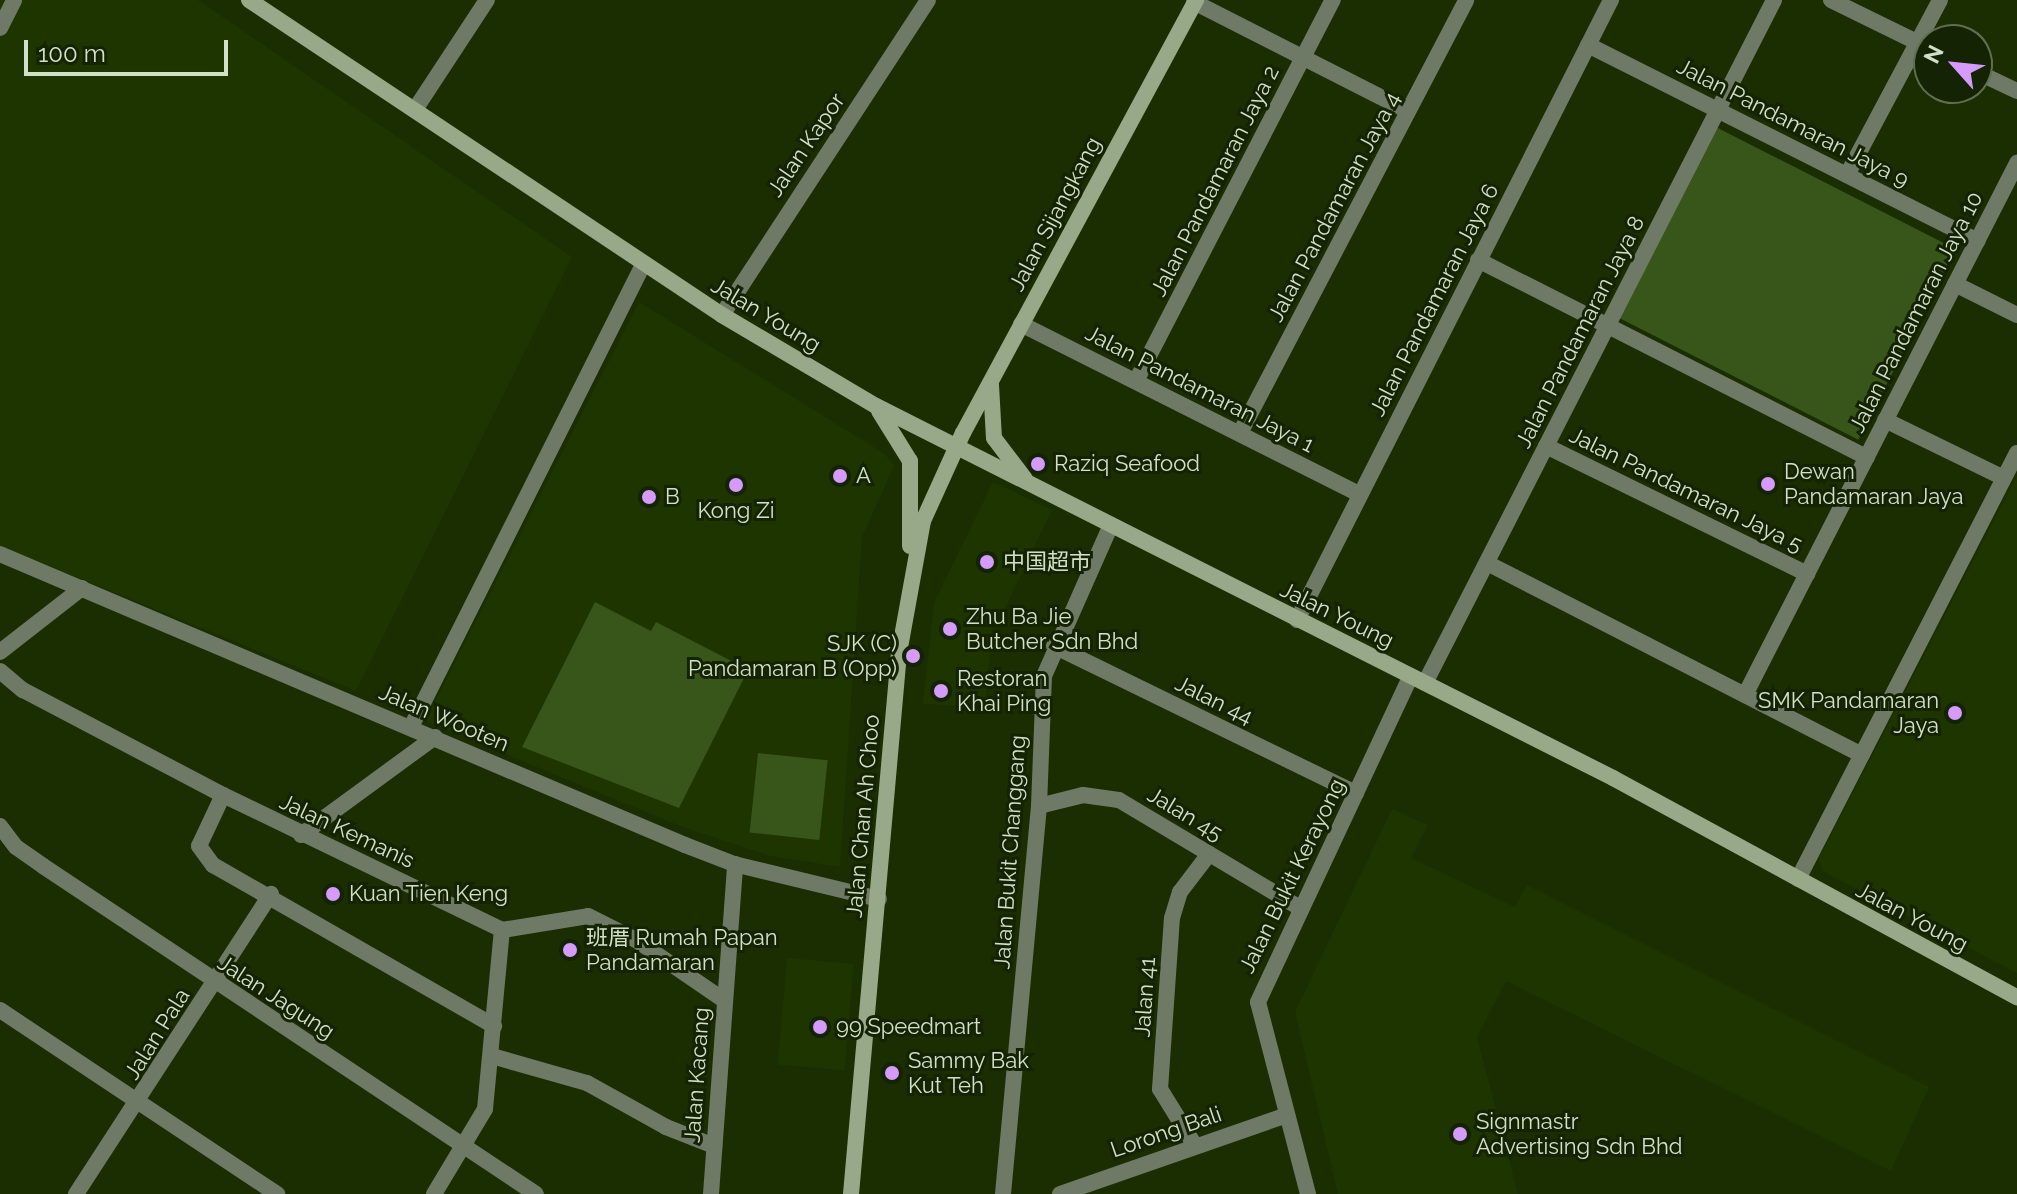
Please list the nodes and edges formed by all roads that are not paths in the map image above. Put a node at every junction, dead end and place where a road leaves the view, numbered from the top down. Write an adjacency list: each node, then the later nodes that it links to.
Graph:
1 (14, 0): 13 (street)
2 (249, 0): 20 (main road, Jalan Young)
3 (928, 0): 29 (street, Jalan Kapor)
4 (1333, 0): 16 (street, Jalan Pandamaran Jaya 2)
5 (1466, 0): 22 (street, Jalan Pandamaran Jaya 4)
6 (1611, 0): 15 (street, Jalan Pandamaran Jaya 6)
7 (1774, 0): 21 (street, Jalan Pandamaran Jaya 8)
8 (1831, 0): 14 (street)
9 (1940, 0): 12 (street)
10 (1195, 1): 16 (street); 31 (main road, Jalan Sijangkang)
11 (481, 2): 20 (street)
12 (1931, 24)
13 (0, 28)
14 (1913, 40)
15 (1588, 45): 21 (street, Jalan Pandamaran Jaya 9); 26 (street, Jalan Pandamaran Jaya 6)
16 (1303, 57): 22 (street); 34 (street, Jalan Pandamaran Jaya 2)
17 (1913, 62): 24 (street)
18 (1993, 80): 19 (street)
19 (2017, 91)
20 (416, 108): 27 (main road, Jalan Young)
21 (1718, 110): 24 (street, Jalan Pandamaran Jaya 9); 32 (street, Jalan Pandamaran Jaya 8)
22 (1408, 111): 37 (street, Jalan Pandamaran Jaya 4)
23 (2017, 163): 25 (street, Jalan Pandamaran Jaya 10)
24 (1847, 175): 25 (street, Jalan Pandamaran Jaya 9)
25 (1977, 241): 28 (street, Jalan Pandamaran Jaya 10)
26 (1478, 260): 32 (street); 44 (street, Jalan Pandamaran Jaya 6)
27 (644, 263): 29 (main road, Jalan Young); 57 (street)
28 (1955, 284): 30 (street); 36 (street, Jalan Pandamaran Jaya 10)
29 (722, 315): 35 (main road, Jalan Young)
30 (2017, 315)
31 (1021, 324): 33 (main road, Jalan Sijangkang); 34 (street, Jalan Pandamaran Jaya 1)
32 (1608, 325): 38 (street, Jalan Pandamaran Jaya 8); 41 (street)
33 (991, 380): 39 (main road, Jalan Sijangkang); 43 (main road)
34 (1136, 381): 37 (street, Jalan Pandamaran Jaya 1)
35 (876, 406): 39 (main road, Jalan Young); 50 (main road)
36 (1885, 420): 41 (street, Jalan Pandamaran Jaya 10); 42 (street)
37 (1240, 433): 44 (street, Jalan Pandamaran Jaya 1)
38 (1546, 446): 47 (street, Jalan Pandamaran Jaya 8); 48 (street, Jalan Pandamaran Jaya 5)
39 (955, 450): 43 (main road, Jalan Young); 50 (main road, Jalan Chan Ah Choo)
40 (2017, 453): 42 (street)
41 (1867, 457): 48 (street, Jalan Pandamaran Jaya 10)
42 (2004, 478): 59 (street)
43 (1039, 492): 45 (main road, Jalan Young)
44 (1359, 494): 51 (street, Jalan Pandamaran Jaya 6)
45 (1110, 527): 51 (main road, Jalan Young); 52 (street, Jalan Bukit Changgang)
46 (0, 554): 49 (street, Jalan Wooten)
47 (1487, 563): 55 (street, Jalan Pandamaran Jaya 8); 56 (street)
48 (1807, 574): 56 (street, Jalan Pandamaran Jaya 10)
49 (82, 588): 53 (street); 57 (street, Jalan Wooten)
50 (909, 595): 69 (main road, Jalan Chan Ah Choo)
51 (1297, 620): 55 (main road, Jalan Young)
52 (1054, 646): 60 (street, Jalan 44); 62 (street, Jalan Bukit Changgang)
53 (0, 652)
54 (0, 671): 61 (street, Jalan Kemanis)
55 (1418, 680): 60 (street, Jalan Bukit Kerayong); 67 (main road, Jalan Young)
56 (1745, 695): 59 (street)
57 (411, 727): 58 (street, Jalan Wooten)
58 (435, 737): 64 (street); 66 (street, Jalan Wooten)
59 (1862, 755): 67 (street)
60 (1356, 793): 70 (street, Jalan Bukit Kerayong)
61 (223, 795): 64 (street, Jalan Kemanis); 68 (street)
62 (1039, 806): 65 (street, Jalan 45); 89 (street, Jalan Bukit Changgang)
63 (0, 826): 72 (street, Jalan Jagung)
64 (301, 835): 71 (street, Jalan Kemanis)
65 (1209, 854): 70 (street, Jalan 45); 80 (street, Jalan 41)
66 (735, 864): 69 (street, Jalan Wooten); 74 (street, Jalan Kacang)
67 (1798, 879): 73 (main road, Jalan Young)
68 (271, 894): 72 (street, Jalan Pala); 76 (street)
69 (879, 899): 88 (main road, Jalan Chan Ah Choo)
70 (1300, 908): 79 (street, Jalan Bukit Kerayong)
71 (502, 930): 74 (street); 76 (street)
72 (215, 983): 78 (street, Jalan Pala); 82 (street, Jalan Jagung)
73 (2017, 997)
74 (725, 1001): 81 (street, Jalan Kacang)
75 (0, 1010): 78 (street)
76 (494, 1026): 77 (street)
77 (492, 1056): 81 (street); 82 (street)
78 (140, 1102): 83 (street, Jalan Pala); 84 (street)
79 (1287, 1115): 80 (street, Lorong Bali); 91 (street, Jalan Bukit Kerayong)
80 (1194, 1144): 90 (street, Lorong Bali)
81 (714, 1146): 87 (street, Jalan Kacang)
82 (466, 1148): 85 (street); 86 (street, Jalan Jagung)
83 (76, 1194)
84 (277, 1194)
85 (434, 1194)
86 (536, 1194)
87 (711, 1194)
88 (851, 1194)
89 (1003, 1194)
90 (1060, 1194)
91 (1308, 1194)

